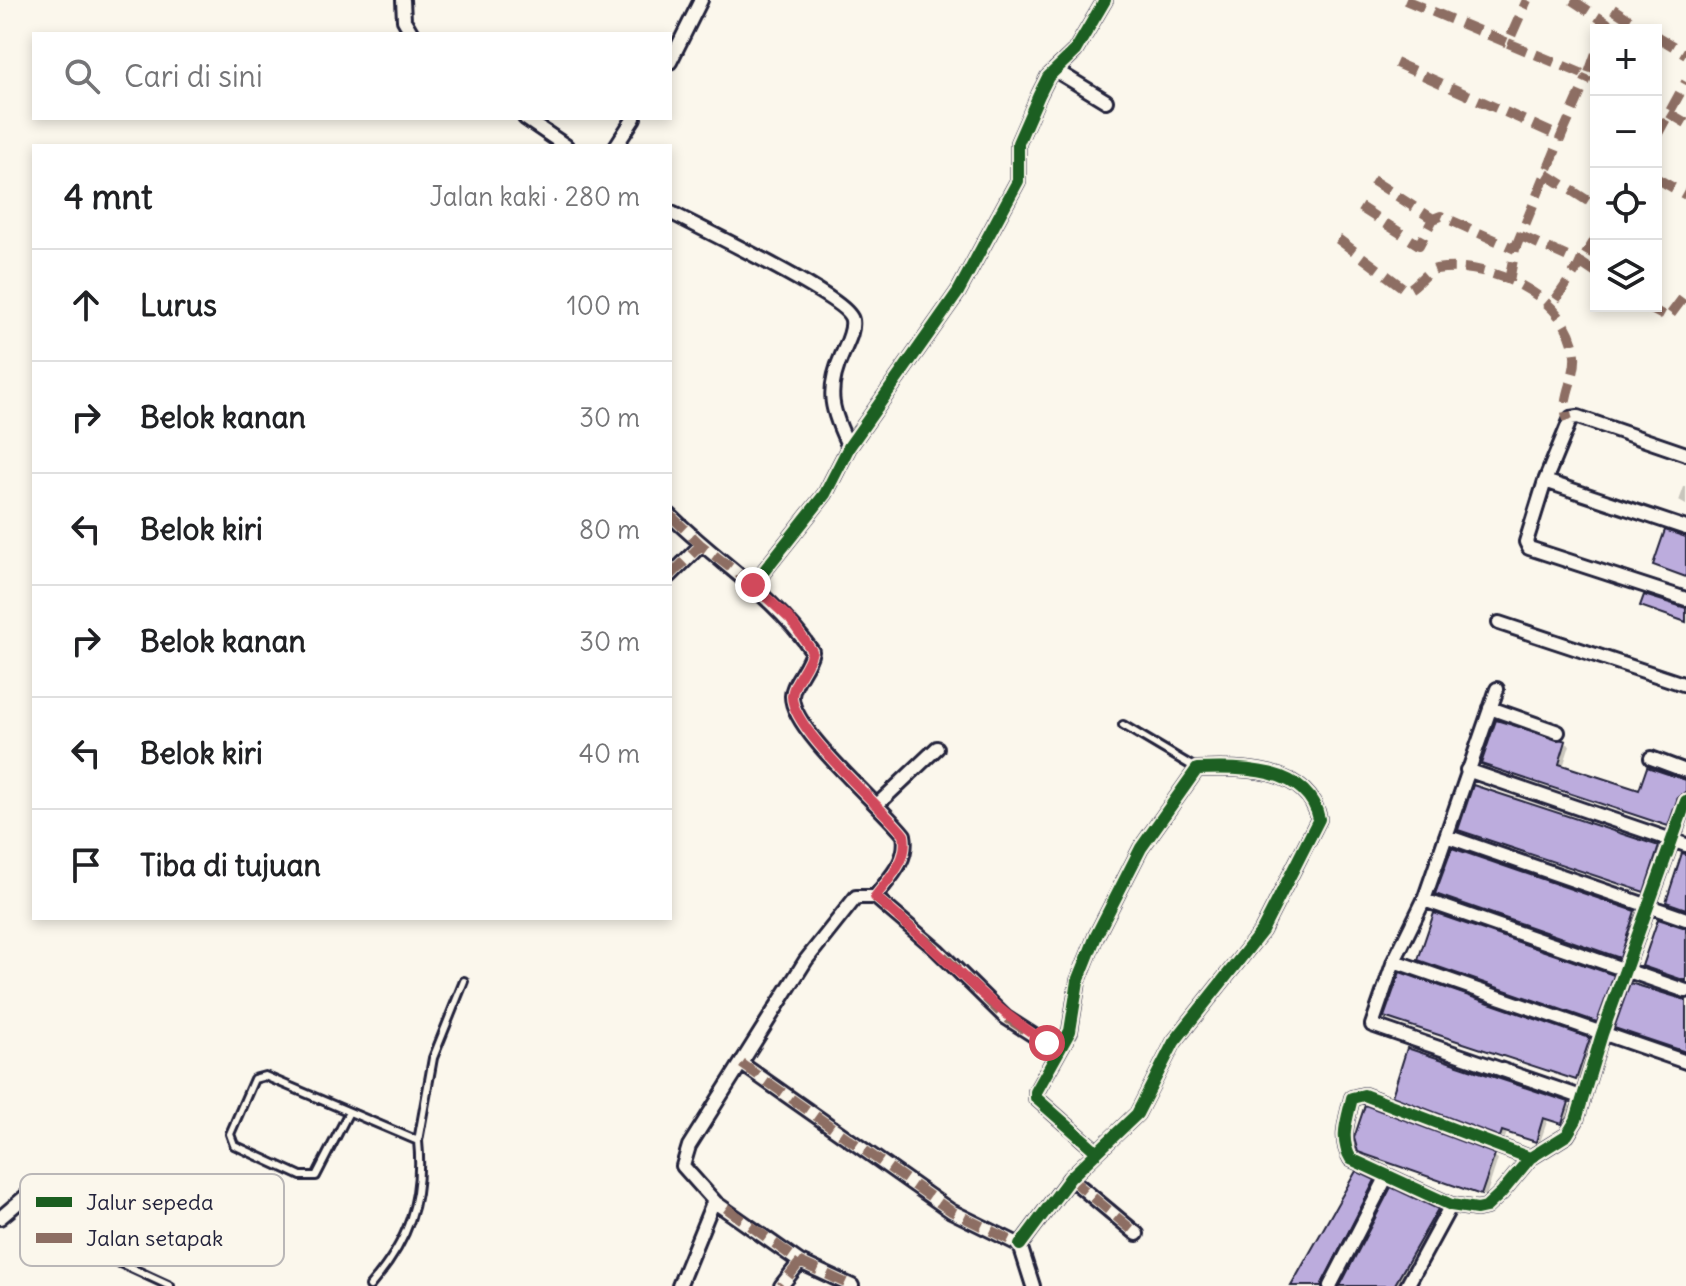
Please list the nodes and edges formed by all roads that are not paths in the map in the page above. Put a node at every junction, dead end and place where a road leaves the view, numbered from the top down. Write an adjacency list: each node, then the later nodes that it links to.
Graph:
1 (403, 0): 4 (street)
2 (701, 0): 5 (street)
3 (1105, 0): 6 (street)
4 (411, 32)
5 (672, 58)
6 (1055, 70): 7 (street); 13 (street)
7 (1106, 101)
8 (528, 120): 10 (street)
9 (633, 120): 11 (street)
10 (563, 144)
11 (617, 144)
12 (672, 213): 13 (street)
13 (849, 447): 20 (street)
14 (1686, 454): 15 (street)
15 (1545, 481): 17 (street); 21 (street)
16 (672, 517): 18 (street)
17 (1686, 528)
18 (701, 545): 19 (street); 20 (street)
19 (672, 574)
20 (753, 585): 34 (street)
21 (1686, 599)
22 (1499, 623): 23 (street)
23 (1686, 685)
24 (1497, 689): 25 (street)
25 (1490, 708): 27 (street); 31 (street)
26 (1123, 725): 30 (lane)
27 (1558, 732)
28 (937, 748): 34 (street)
29 (1651, 758): 32 (street)
30 (1197, 769): 47 (street); 53 (street)
31 (1467, 770): 35 (street); 36 (street)
32 (1686, 771)
33 (1686, 801): 36 (street)
34 (877, 805): 38 (street)
35 (1446, 836): 39 (street); 40 (street)
36 (1671, 839): 37 (street); 40 (street)
37 (1686, 845)
38 (875, 897): 47 (street); 49 (street)
39 (1424, 900): 42 (street); 43 (street)
40 (1650, 906): 41 (street); 43 (street)
41 (1686, 919)
42 (1394, 961): 46 (street); 50 (street)
43 (1625, 970): 45 (street); 46 (street)
44 (464, 981): 52 (lane)
45 (1686, 991)
46 (1602, 1034): 48 (street); 50 (street)
47 (1058, 1051): 53 (street)
48 (1686, 1062)
49 (742, 1064): 58 (street); 62 (street)
50 (1581, 1097): 54 (street)
51 (349, 1112): 51 (lane); 52 (lane)
52 (418, 1141): 66 (lane)
53 (1096, 1151): 56 (street)
54 (1530, 1158): 55 (street); 59 (street)
55 (1387, 1176): 59 (street); 71 (street)
56 (1070, 1178): 61 (street); 62 (street)
57 (20, 1201): 60 (street)
58 (716, 1203): 63 (street); 67 (street)
59 (1451, 1205): 72 (street)
60 (0, 1218)
61 (1137, 1234)
62 (1020, 1245): 70 (street)
63 (800, 1262): 68 (street); 69 (street)
64 (127, 1266): 65 (lane)
65 (170, 1286)
66 (370, 1286)
67 (679, 1286)
68 (781, 1286)
69 (852, 1286)
70 (1033, 1286)
71 (1330, 1286)
72 (1407, 1286)

